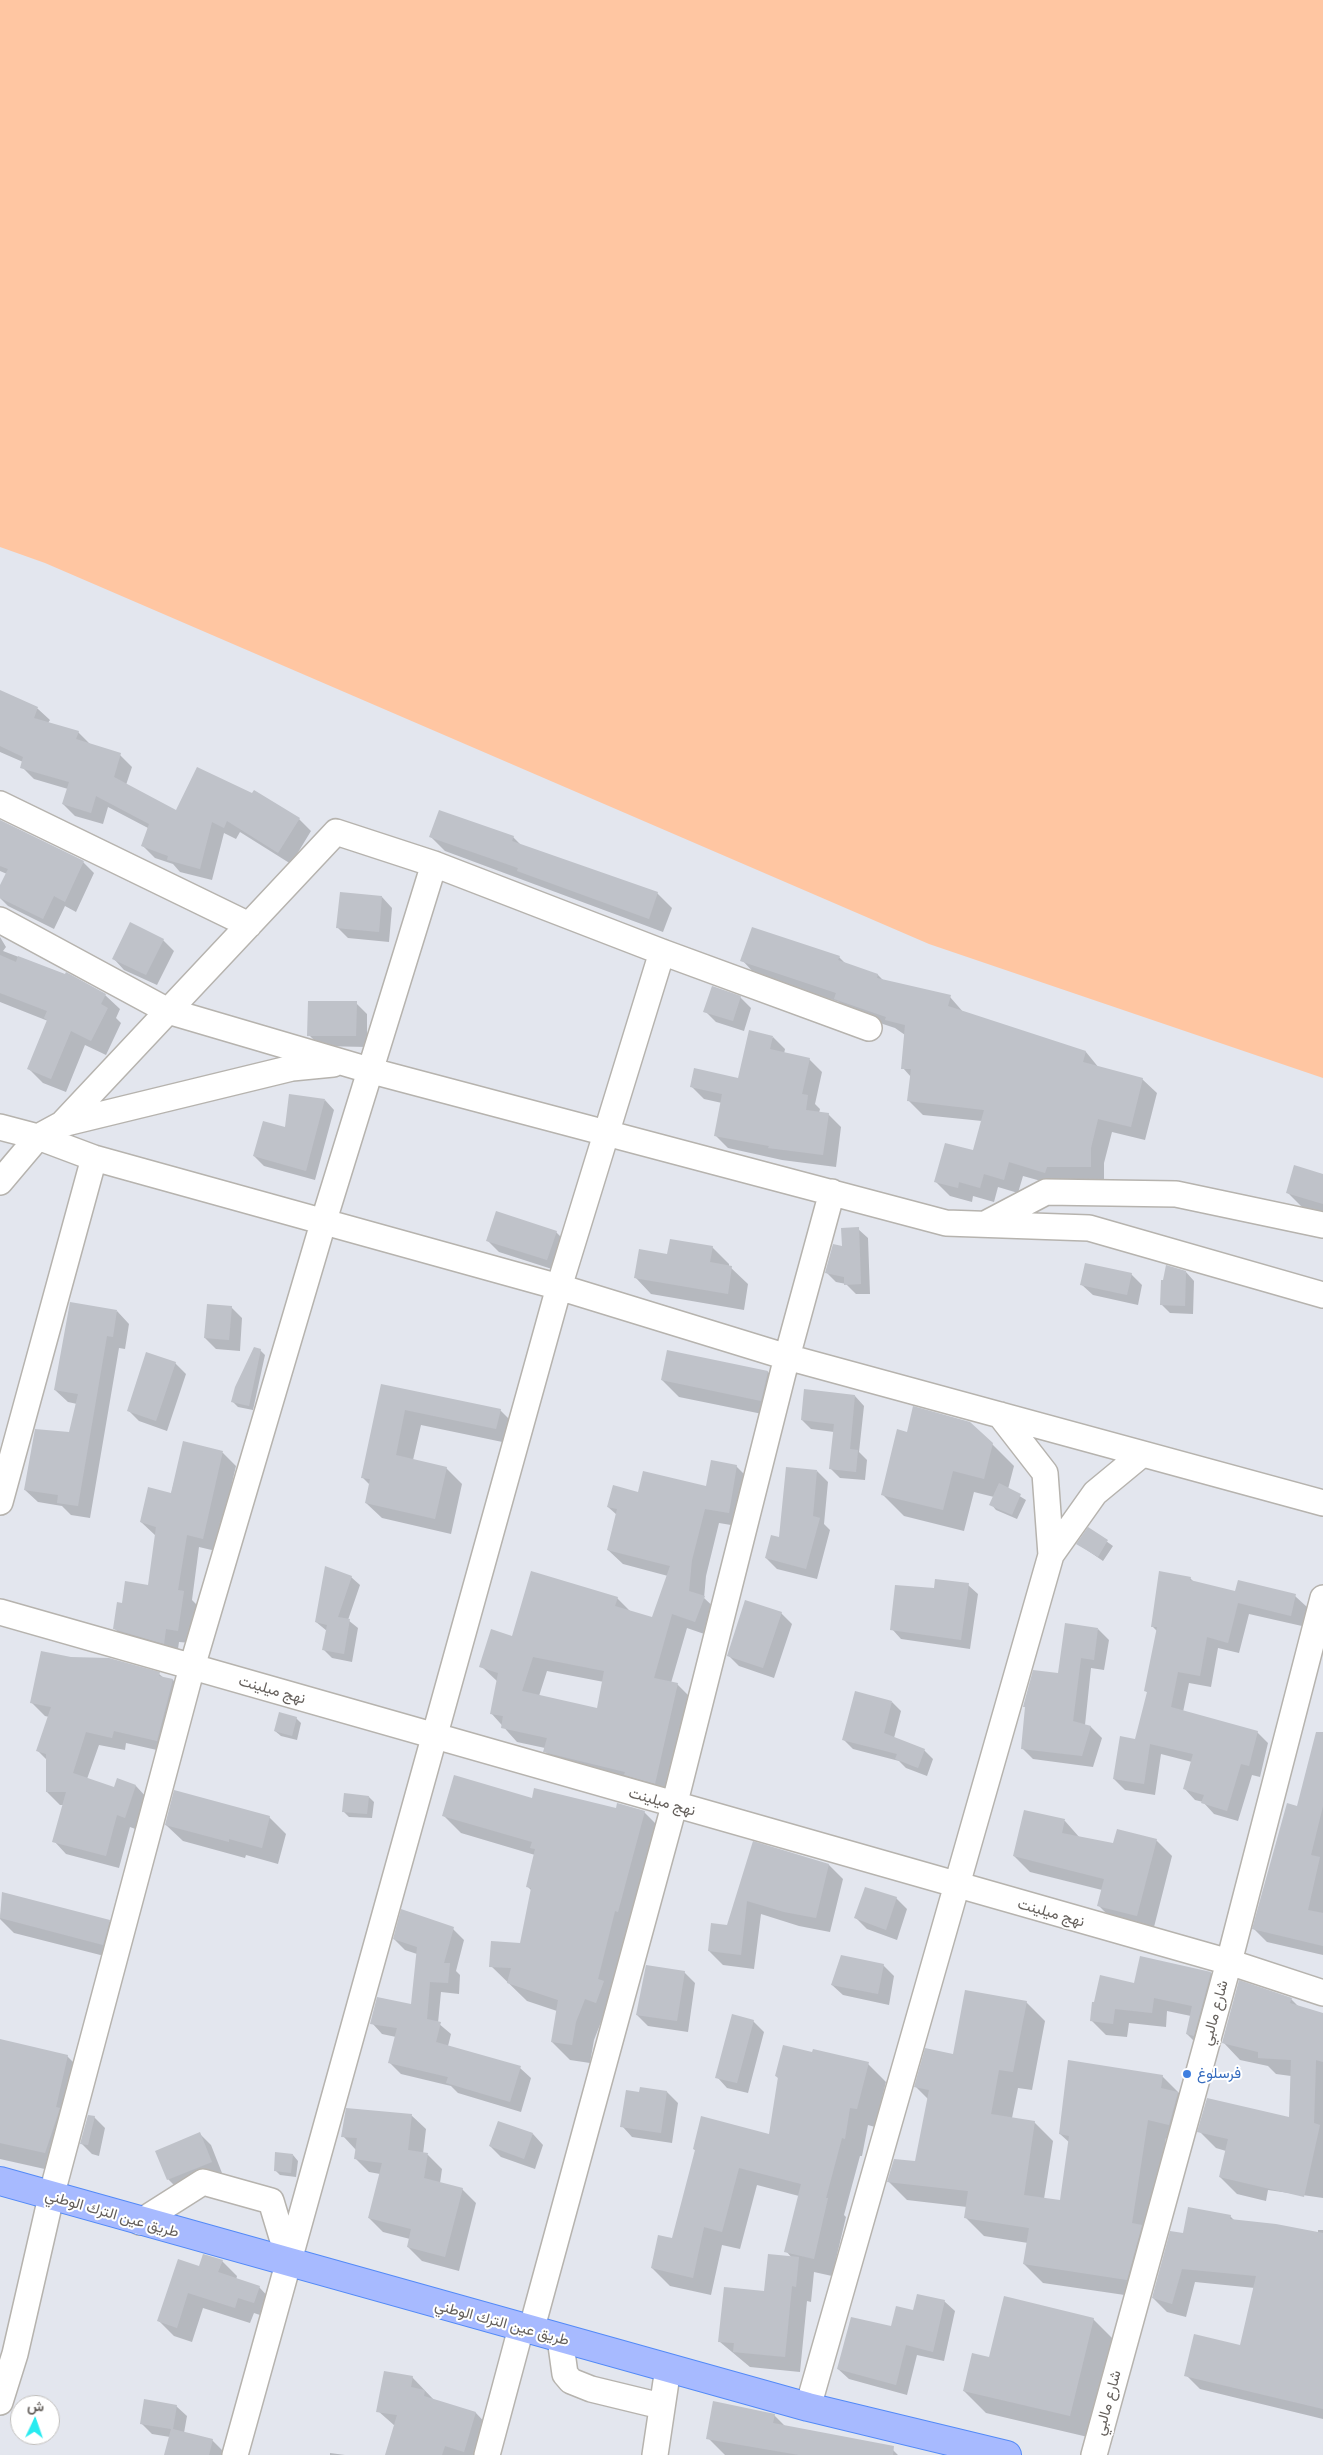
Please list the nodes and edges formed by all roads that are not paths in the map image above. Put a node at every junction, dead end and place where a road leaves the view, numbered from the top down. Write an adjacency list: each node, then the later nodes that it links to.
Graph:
1 (0, 804): 4 (street)
2 (434, 864): 4 (street); 5 (street); 9 (street)
3 (0, 920): 6 (street)
4 (249, 925): 6 (street)
5 (662, 952): 7 (street); 12 (street)
6 (168, 1011): 8 (street); 10 (street)
7 (869, 1028)
8 (346, 1062): 9 (street); 10 (street)
9 (372, 1071): 12 (street); 17 (street)
10 (62, 1124): 13 (street)
11 (0, 1127): 13 (street)
12 (608, 1134): 16 (street); 20 (street)
13 (38, 1137): 14 (street); 15 (street)
14 (94, 1158): 17 (street); 25 (street)
15 (0, 1182)
16 (832, 1192): 18 (street); 22 (street)
17 (324, 1220): 20 (street); 30 (street)
18 (985, 1224): 19 (street); 21 (street)
19 (1323, 1225)
20 (559, 1287): 22 (street); 31 (street)
21 (1323, 1295)
22 (787, 1357): 23 (street); 32 (street)
23 (1000, 1415): 24 (street); 27 (street)
24 (1141, 1455): 26 (street); 27 (street)
25 (0, 1502)
26 (1323, 1503)
27 (1051, 1555): 33 (street)
28 (1323, 1598): 34 (street, شارع مالبي)
29 (0, 1612): 30 (street, نهج ميلينت)
30 (192, 1667): 31 (street, نهج ميلينت); 37 (street)
31 (435, 1736): 32 (street, نهج ميلينت); 39 (street)
32 (674, 1806): 33 (street, نهج ميلينت); 40 (street)
33 (956, 1886): 34 (street, نهج ميلينت); 45 (street)
34 (1229, 1962): 35 (street, نهج ميلينت); 50 (street, شارع مالبي)
35 (1323, 1993)
36 (0, 2182): 37 (main road, طريق عين الترك الوطني)
37 (51, 2197): 38 (main road, طريق عين الترك الوطني); 43 (street)
38 (140, 2222): 39 (main road, طريق عين الترك الوطني); 39 (street)
39 (290, 2264): 40 (main road, طريق عين الترك الوطني); 46 (street)
40 (526, 2329): 41 (main road, طريق عين الترك الوطني); 47 (street)
41 (560, 2338): 42 (main road, طريق عين الترك الوطني); 44 (street)
42 (668, 2368): 44 (street); 45 (main road, طريق عين الترك الوطني)
43 (0, 2402)
44 (661, 2406): 48 (street)
45 (808, 2407): 49 (main road, طريق عين الترك الوطني)
46 (236, 2455)
47 (487, 2455)
48 (655, 2455)
49 (1007, 2455)
50 (1094, 2455)

